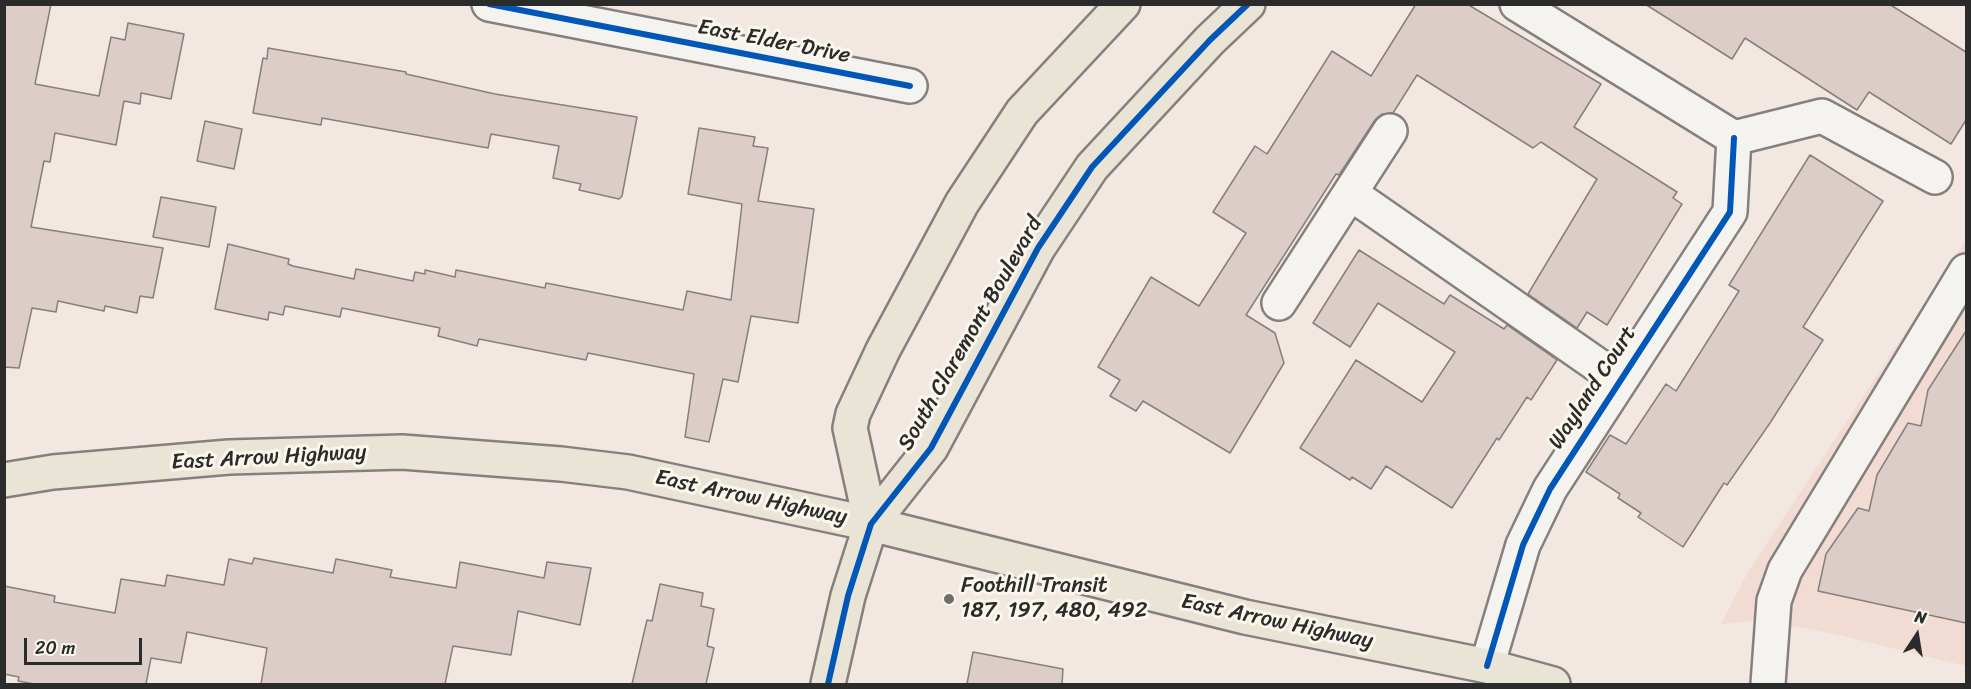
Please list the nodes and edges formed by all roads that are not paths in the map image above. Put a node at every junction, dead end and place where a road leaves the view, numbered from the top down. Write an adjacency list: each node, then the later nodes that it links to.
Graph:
1 (489, 4): 5 (street, East Elder Drive)
2 (1122, 4): 14 (main road)
3 (1248, 4): 14 (main road, South Claremont Boulevard)
4 (1517, 4): 7 (street)
5 (910, 86)
6 (1390, 131): 9 (street)
7 (1734, 138): 8 (street); 12 (street, Wayland Court)
8 (1935, 177)
9 (1350, 194): 11 (street); 12 (street)
10 (1966, 271): 18 (street)
11 (1279, 303)
12 (1619, 380): 15 (street, Wayland Court)
13 (4, 480): 14 (main road, East Arrow Highway)
14 (871, 524): 15 (main road, East Arrow Highway); 16 (main road)
15 (1487, 666): 17 (main road, East Arrow Highway)
16 (828, 684)
17 (1553, 684)
18 (1768, 684)

